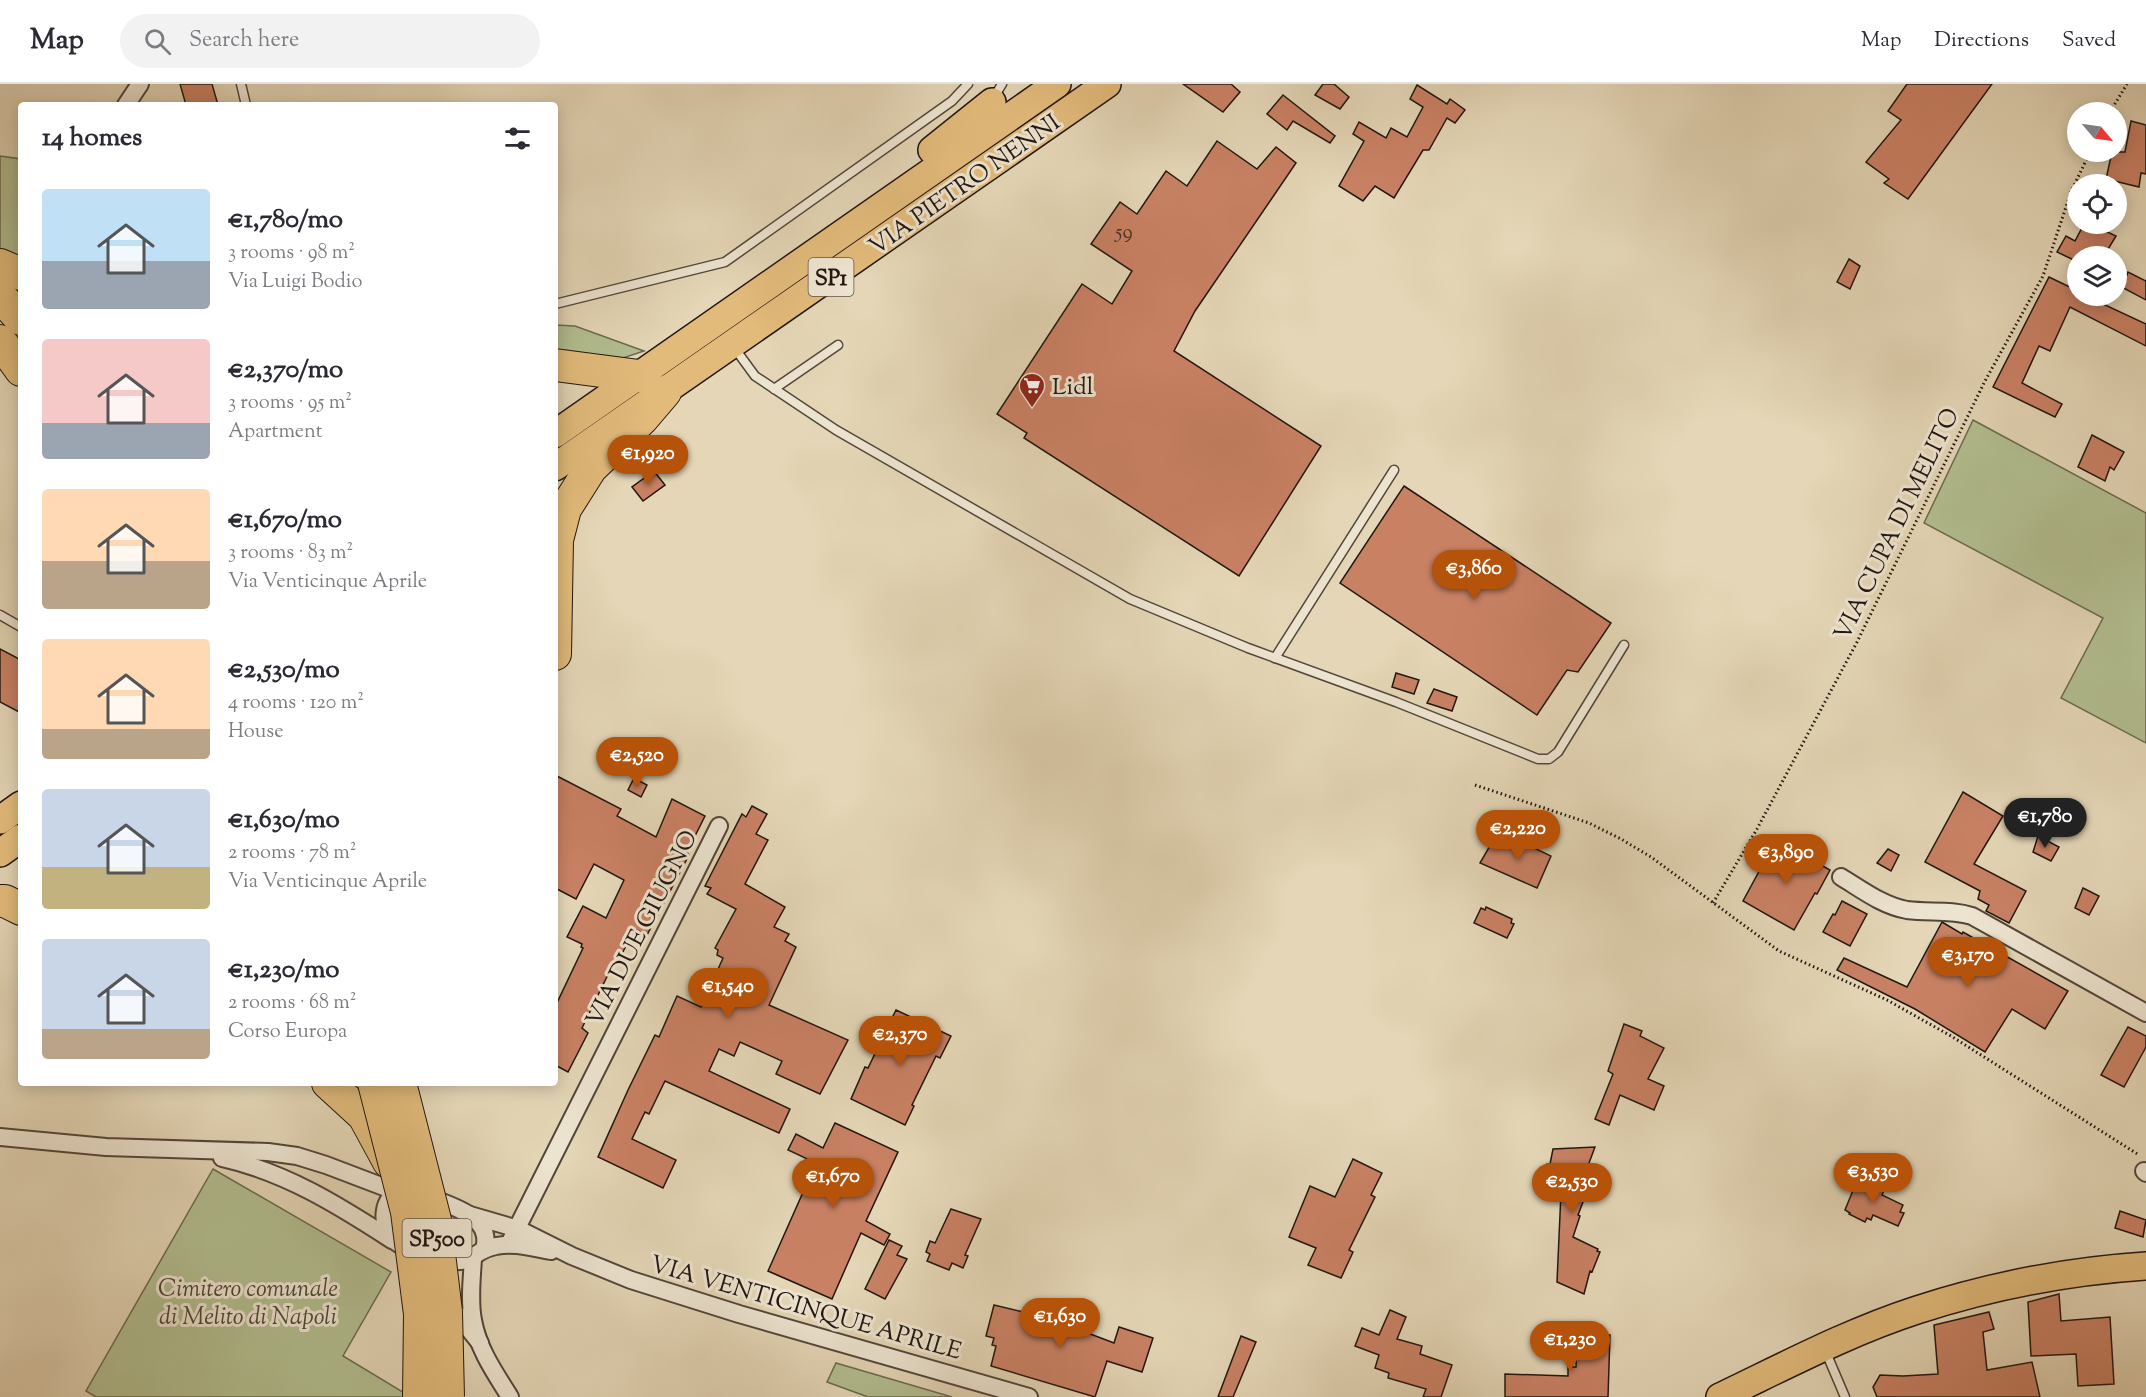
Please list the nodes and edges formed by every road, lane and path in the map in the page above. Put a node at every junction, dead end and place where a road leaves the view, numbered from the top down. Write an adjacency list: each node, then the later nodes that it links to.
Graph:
1 (140, 84): 8 (street)
2 (241, 84): 9 (lane)
3 (968, 84): 16 (lane)
4 (1057, 84): 14 (main road, VIA PIETRO NENNI / SP1)
5 (1107, 84): 20 (main road, VIA PIETRO NENNI / SP1)
6 (2127, 84): 10 (path)
7 (997, 93): 14 (main road)
8 (128, 102)
9 (245, 102)
10 (2116, 102)
11 (2085, 162): 41 (path, VIA CUPA DI MELITO)
12 (0, 266): 13 (highway)
13 (18, 273)
14 (778, 279): 23 (main road, VIA PIETRO NENNI / SP1)
15 (0, 296): 17 (highway)
16 (558, 303)
17 (18, 317)
18 (0, 341): 21 (highway)
19 (838, 345): 24 (lane)
20 (733, 346): 23 (main road, VIA PIETRO NENNI / SP1); 24 (lane)
21 (18, 366)
22 (558, 366): 23 (highway)
23 (652, 384): 25 (main road, VIA PIETRO NENNI / SP1); 26 (main road, VIA PIETRO NENNI / SP1); 28 (highway)
24 (774, 389): 32 (lane)
25 (558, 432)
26 (558, 465)
27 (1394, 470): 32 (lane)
28 (558, 533)
29 (0, 615): 30 (lane)
30 (18, 625)
31 (1624, 645): 32 (lane)
32 (1275, 658)
33 (1475, 784): 41 (path)
34 (18, 807): 35 (main road)
35 (0, 820)
36 (719, 826): 54 (street, VIA DUE GIUGNO)
37 (18, 840): 38 (main road)
38 (0, 853)
39 (1841, 877): 43 (street)
40 (0, 901): 42 (highway)
41 (1713, 903): 50 (path)
42 (18, 908)
43 (2146, 1013)
44 (331, 1086): 51 (highway, bridge)
45 (375, 1086): 51 (highway, SP500, bridge)
46 (401, 1086): 53 (highway, SP500, bridge)
47 (417, 1086): 53 (highway, bridge)
48 (0, 1137): 49 (street)
49 (192, 1151): 51 (street, VIA VENTICINQUE APRILE); 55 (street)
50 (2145, 1172)
51 (398, 1186): 52 (street, VIA VENTICINQUE APRILE); 55 (street); 62 (highway, SP500, bridge)
52 (470, 1215): 54 (street, VIA VENTICINQUE APRILE); 57 (street)
53 (435, 1220): 63 (highway, SP500, bridge)
54 (518, 1229): 56 (street, VIA DUE GIUGNO); 58 (street, VIA VENTICINQUE APRILE)
55 (396, 1243): 57 (street, VIA VENTICINQUE APRILE); 60 (street)
56 (509, 1244): 57 (street, VIA VENTICINQUE APRILE); 58 (street, VIA VENTICINQUE APRILE)
57 (479, 1253): 60 (street)
58 (572, 1256): 65 (street, VIA VENTICINQUE APRILE)
59 (2146, 1266): 61 (main road)
60 (480, 1343): 64 (street)
61 (1824, 1347): 66 (main road); 67 (lane)
62 (419, 1397)
63 (448, 1397)
64 (510, 1397)
65 (1029, 1397)
66 (1720, 1397)
67 (1845, 1397)

